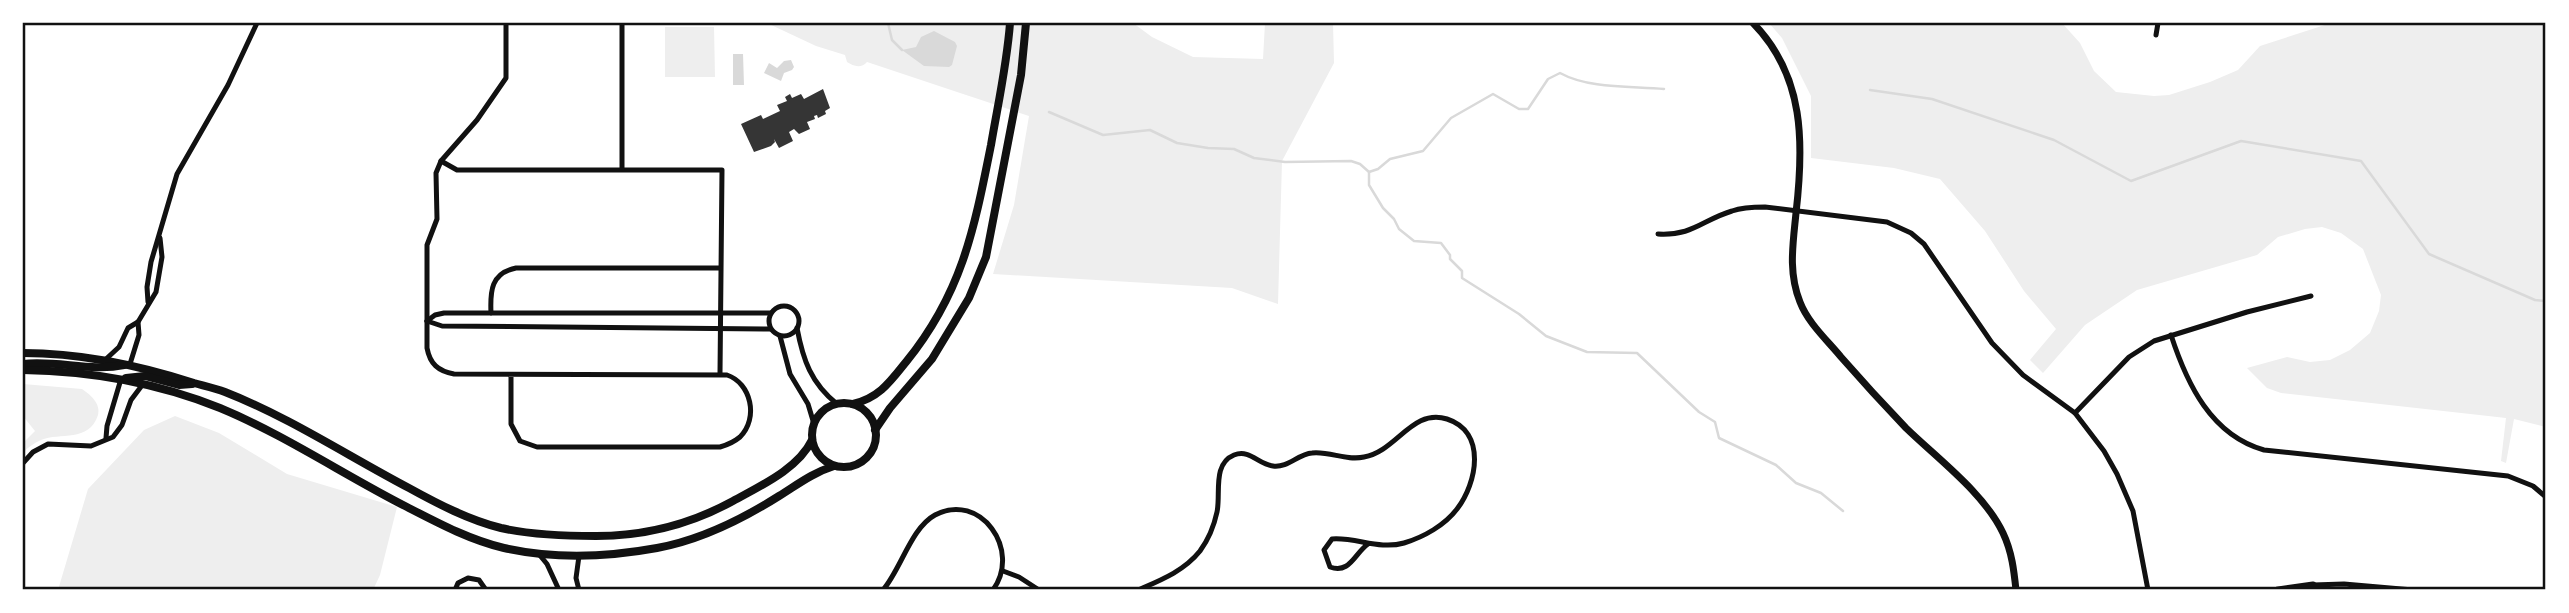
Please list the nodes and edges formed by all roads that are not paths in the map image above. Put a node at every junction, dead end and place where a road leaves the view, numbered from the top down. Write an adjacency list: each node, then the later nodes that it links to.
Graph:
1 (257, 23): 13 (street)
2 (506, 23): 9 (street)
3 (622, 23): 10 (street)
4 (1010, 23): 38 (main road)
5 (1026, 23): 41 (main road)
6 (1753, 23): 11 (street)
7 (2158, 23): 8 (street)
8 (2157, 35)
9 (441, 161): 10 (street); 20 (street)
10 (622, 169): 14 (street)
11 (1796, 212): 12 (street); 39 (street); 60 (street)
12 (1658, 233)
13 (160, 238): 16 (street); 16 (street)
14 (720, 268): 17 (street); 19 (street)
15 (2311, 296): 25 (street)
16 (148, 302): 21 (street)
17 (491, 313): 19 (street); 20 (street)
18 (771, 313): 19 (street); 22 (street); 24 (street)
19 (721, 314): 23 (street)
20 (427, 321): 23 (street); 32 (street)
21 (138, 323): 28 (street); 30 (street)
22 (797, 328): 26 (street); 37 (street)
23 (720, 329): 24 (street); 33 (street)
24 (771, 329): 26 (street)
25 (2171, 335): 39 (street); 46 (street)
26 (780, 336): 40 (street)
27 (23, 353): 28 (main road)
28 (105, 360): 30 (main road)
29 (23, 364): 30 (main road)
30 (130, 364): 35 (main road)
31 (23, 370): 34 (main road)
32 (511, 374): 33 (street); 33 (street)
33 (720, 374)
34 (121, 379): 35 (main road); 36 (main road); 42 (street)
35 (195, 383): 43 (main road)
36 (143, 384): 42 (street); 48 (main road)
37 (837, 404): 38 (main road); 40 (main road)
38 (853, 404): 41 (main road)
39 (2075, 414): 61 (street)
40 (814, 424): 43 (main road)
41 (875, 430): 45 (main road)
42 (106, 438): 44 (street)
43 (812, 440): 45 (main road)
44 (23, 463)
45 (834, 466): 49 (main road)
46 (2546, 497)
47 (1368, 544): 47 (street); 59 (street)
48 (538, 553): 49 (main road); 54 (street)
49 (579, 555): 55 (street)
50 (1003, 572): 56 (street); 57 (street); 58 (street)
51 (2314, 588): 62 (street); 63 (street)
52 (455, 590): 53 (street)
53 (486, 590)
54 (559, 590)
55 (579, 590)
56 (883, 590)
57 (993, 590)
58 (1039, 590)
59 (1138, 590)
60 (2016, 590)
61 (2148, 590)
62 (2278, 590)
63 (2413, 590)

